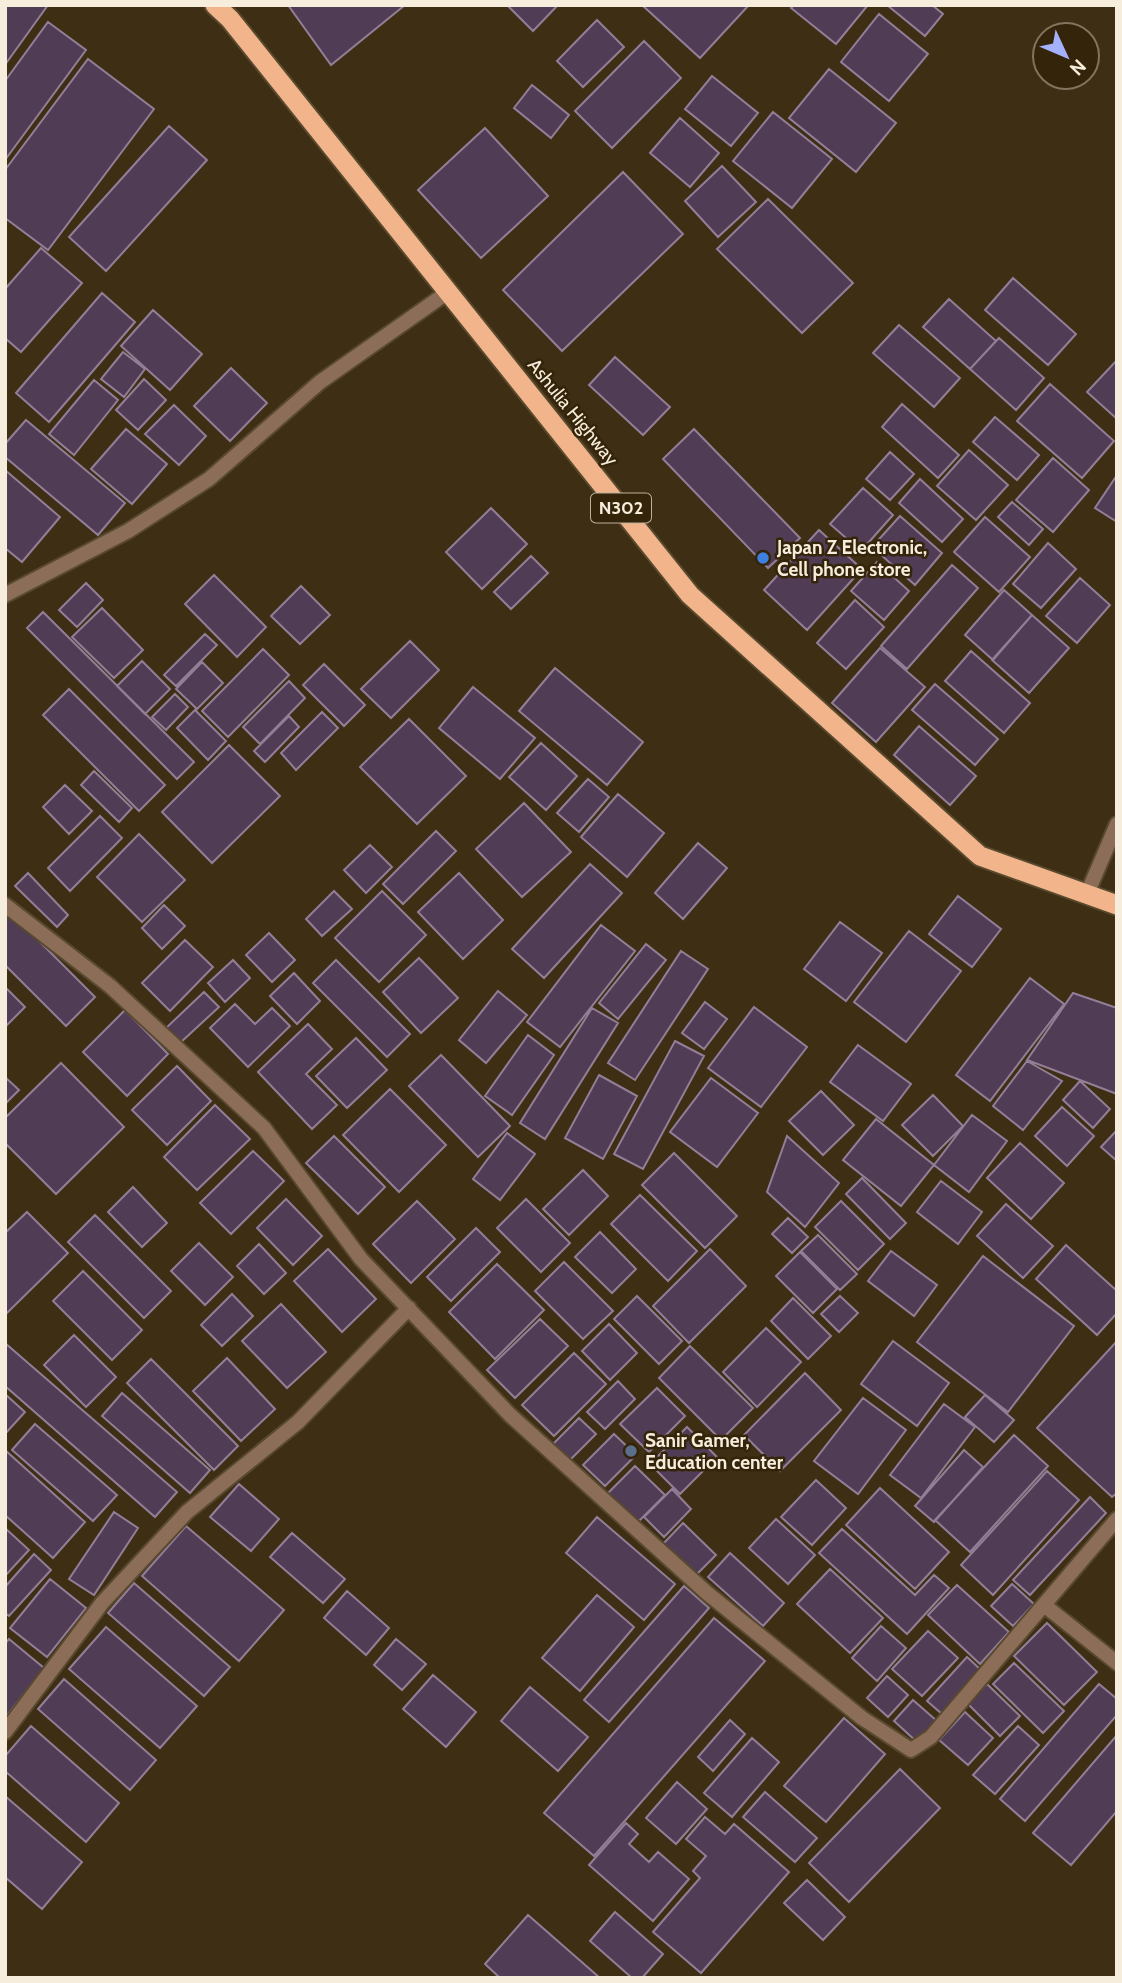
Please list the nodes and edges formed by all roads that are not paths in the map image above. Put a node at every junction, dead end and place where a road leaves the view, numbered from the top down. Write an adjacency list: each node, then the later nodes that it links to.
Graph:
1 (215, 5): 2 (highway, Ashulia Highway / N302)
2 (448, 292): 3 (street); 5 (highway, Ashulia Highway / N302)
3 (5, 595)
4 (1117, 824): 5 (street)
5 (1087, 894): 7 (highway, Ashulia Highway / N302)
6 (5, 905): 8 (street)
7 (1117, 905)
8 (409, 1308): 10 (street); 12 (street)
9 (1117, 1519): 10 (street)
10 (1044, 1605): 11 (street)
11 (1117, 1663)
12 (5, 1732)

